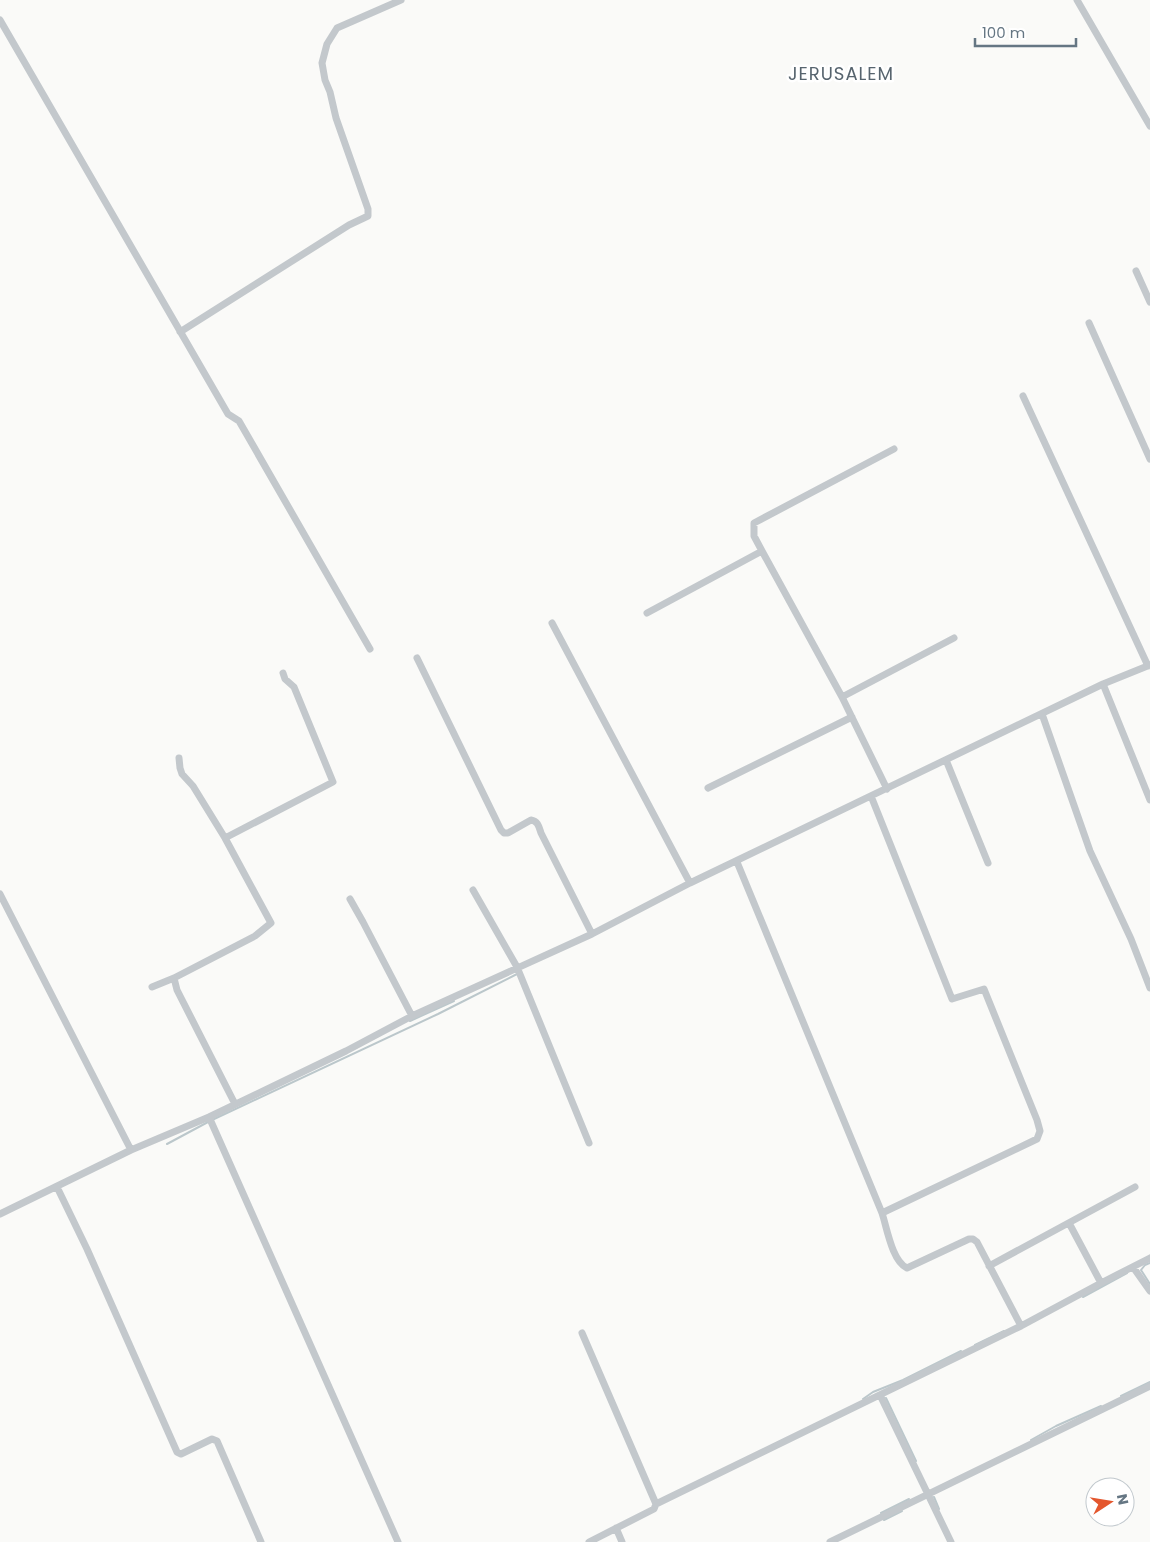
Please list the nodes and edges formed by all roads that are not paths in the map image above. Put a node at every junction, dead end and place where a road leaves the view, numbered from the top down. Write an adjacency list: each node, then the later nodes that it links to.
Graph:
1 (400, 0): 8 (street)
2 (1077, 0): 4 (street)
3 (0, 20): 8 (street)
4 (1150, 126)
5 (1136, 271): 6 (street)
6 (1150, 302)
7 (1088, 324): 11 (street)
8 (180, 332): 16 (street)
9 (1023, 396): 18 (street)
10 (894, 449): 12 (street)
11 (1150, 460)
12 (762, 551): 13 (street); 21 (street)
13 (647, 613)
14 (552, 623): 33 (street)
15 (954, 638): 21 (street)
16 (370, 649)
17 (417, 658): 37 (street)
18 (1149, 666): 20 (street)
19 (283, 673): 30 (street)
20 (1103, 684): 22 (street); 29 (street)
21 (842, 697): 23 (street)
22 (1042, 714): 25 (street); 41 (street)
23 (852, 716): 26 (street); 27 (street)
24 (179, 758): 30 (street)
25 (946, 760): 27 (street); 32 (street)
26 (708, 788)
27 (887, 789): 28 (street)
28 (871, 796): 31 (street); 49 (street)
29 (1150, 800)
30 (225, 838): 39 (street)
31 (737, 862): 33 (street); 49 (street)
32 (988, 863)
33 (690, 883): 37 (street)
34 (474, 890): 38 (street)
35 (0, 894): 46 (street)
36 (350, 899): 42 (street)
37 (592, 934): 38 (street)
38 (517, 967): 42 (street); 45 (street)
39 (174, 978): 40 (street); 43 (street)
40 (152, 986)
41 (1150, 988)
42 (412, 1016): 43 (street)
43 (235, 1104): 44 (street)
44 (209, 1117): 46 (street); 65 (street)
45 (589, 1143)
46 (131, 1150): 47 (street)
47 (57, 1187): 50 (street); 64 (street)
48 (1135, 1187): 51 (street)
49 (882, 1213): 53 (street)
50 (0, 1214)
51 (1069, 1223): 53 (street); 55 (street)
52 (1150, 1258): 54 (street)
53 (989, 1266): 57 (street)
54 (1133, 1267): 55 (street); 56 (street)
55 (1101, 1283): 57 (street)
56 (1150, 1291)
57 (1021, 1326): 60 (street)
58 (582, 1333): 62 (street)
59 (1150, 1386): 61 (street)
60 (880, 1395): 61 (street); 62 (street)
61 (928, 1493): 68 (street); 69 (street)
62 (656, 1504): 63 (street)
63 (616, 1528): 66 (street); 67 (street)
64 (261, 1542)
65 (398, 1542)
66 (589, 1542)
67 (622, 1542)
68 (830, 1542)
69 (951, 1542)

